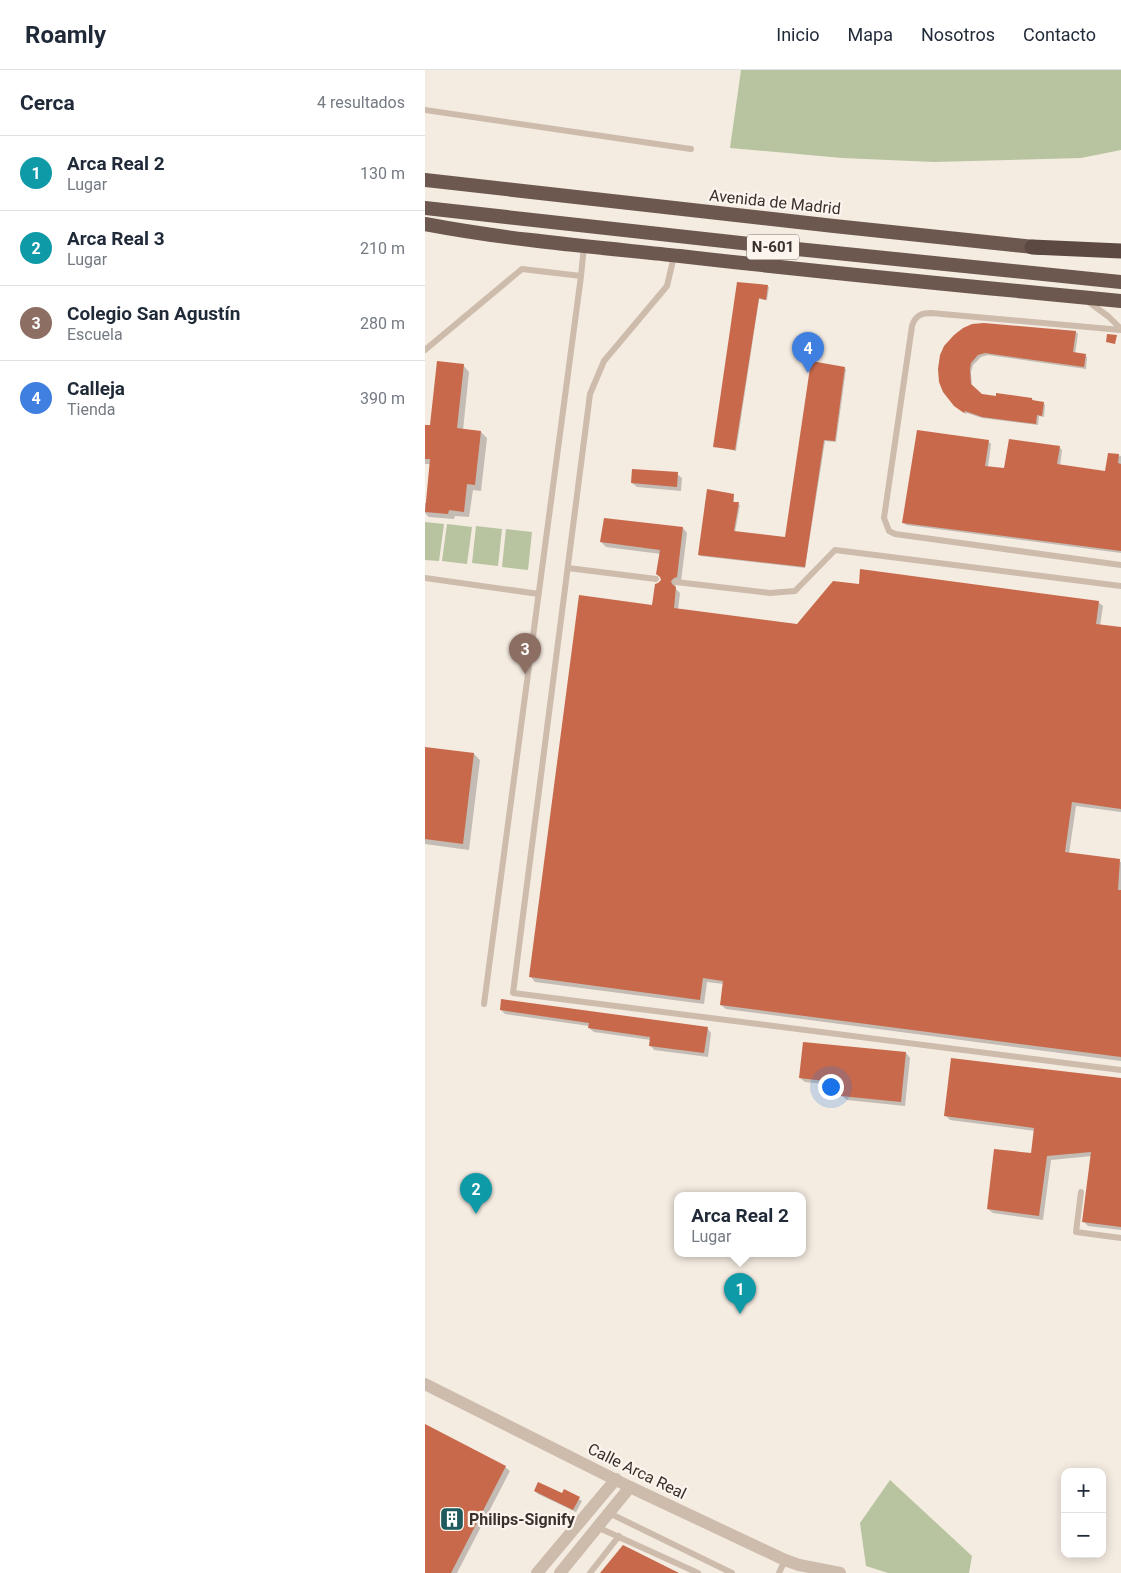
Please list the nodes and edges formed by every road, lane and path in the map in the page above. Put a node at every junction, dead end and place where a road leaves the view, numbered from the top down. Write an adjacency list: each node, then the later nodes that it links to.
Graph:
1 (425, 110): 2 (lane)
2 (691, 149)
3 (425, 180): 7 (highway, Avenida de Madrid / N-601)
4 (425, 208): 12 (highway, N-601)
5 (425, 224): 6 (highway)
6 (584, 246): 9 (highway); 11 (lane)
7 (1032, 247): 8 (highway); 10 (highway, Avenida de Madrid / N-601)
8 (1121, 252)
9 (674, 256): 13 (highway); 20 (lane)
10 (1121, 256)
11 (581, 276): 17 (lane); 25 (lane)
12 (1121, 282)
13 (1083, 298): 14 (highway); 15 (lane)
14 (1121, 301)
15 (1121, 329): 19 (lane)
16 (425, 343): 17 (lane)
17 (433, 344): 18 (lane)
18 (425, 350)
19 (1121, 565)
20 (568, 568): 22 (lane); 27 (lane)
21 (425, 578): 25 (lane)
22 (655, 579)
23 (677, 582): 24 (lane)
24 (1121, 586)
25 (539, 594): 26 (lane)
26 (483, 1004)
27 (1121, 1070)
28 (1081, 1192): 29 (lane)
29 (1121, 1238)
30 (425, 1384): 31 (street, Calle Arca Real)
31 (616, 1479): 32 (street, Calle Arca Real); 37 (street)
32 (630, 1487): 33 (street); 36 (street, Calle Arca Real)
33 (609, 1513): 34 (street); 41 (lane)
34 (597, 1527): 35 (lane); 38 (street)
35 (619, 1536): 39 (lane); 40 (lane)
36 (785, 1560): 42 (lane); 43 (street, Calle Arca Real)
37 (537, 1573)
38 (559, 1573)
39 (590, 1573)
40 (698, 1573)
41 (732, 1573)
42 (779, 1573)
43 (840, 1573)

